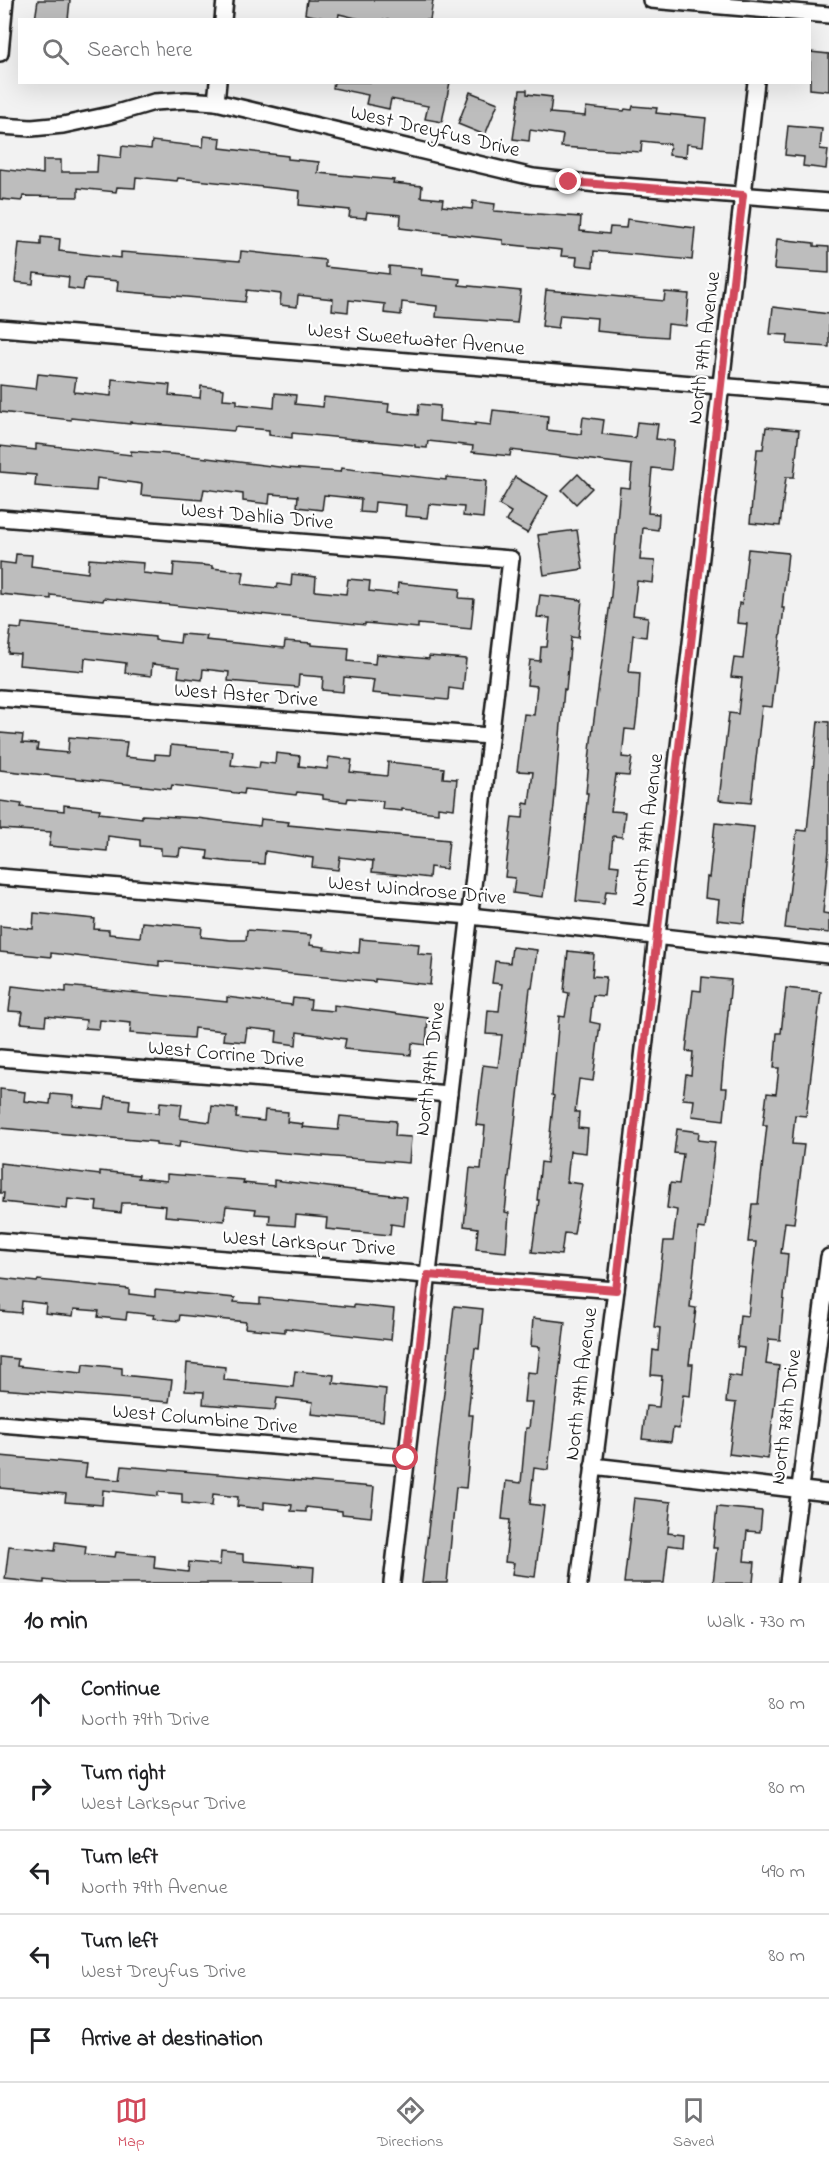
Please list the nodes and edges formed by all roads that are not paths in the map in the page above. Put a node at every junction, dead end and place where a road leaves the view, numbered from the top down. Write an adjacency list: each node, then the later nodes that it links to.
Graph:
1 (4, 0): 7 (street)
2 (225, 0): 6 (street)
3 (651, 0): 4 (street)
4 (764, 10): 5 (street)
5 (829, 15)
6 (223, 18)
7 (0, 53)
8 (218, 84): 10 (street)
9 (756, 84): 12 (street, North 79th Avenue)
10 (216, 102): 11 (street, West Dreyfus Drive); 12 (street, West Dreyfus Drive)
11 (0, 126)
12 (743, 195): 13 (street, West Dreyfus Drive); 15 (street, North 79th Avenue)
13 (829, 202)
14 (0, 328): 15 (street, West Sweetwater Avenue)
15 (721, 385): 16 (street, West Sweetwater Avenue); 23 (street, North 79th Avenue)
16 (829, 395)
17 (0, 518): 18 (street, West Dahlia Drive)
18 (511, 559): 20 (street, North 79th Drive)
19 (0, 698): 20 (street, West Aster Drive)
20 (489, 736): 22 (street, North 79th Drive)
21 (0, 877): 22 (street, West Windrose Drive)
22 (470, 916): 23 (street, West Windrose Drive); 26 (street, North 79th Drive)
23 (657, 936): 24 (street, West Windrose Drive); 30 (street, North 79th Avenue)
24 (829, 955)
25 (0, 1058): 26 (street, West Corrine Drive)
26 (449, 1094): 29 (street, North 79th Drive)
27 (0, 1241): 29 (street, West Larkspur Drive)
28 (829, 1257): 34 (street, North 78th Drive)
29 (428, 1275): 30 (street, West Larkspur Drive); 32 (street, North 79th Drive)
30 (616, 1290): 33 (street, North 79th Avenue)
31 (0, 1424): 32 (street, West Columbine Drive)
32 (406, 1458): 36 (street, North 79th Drive)
33 (593, 1466): 34 (street); 37 (street, North 79th Avenue)
34 (800, 1490): 35 (street); 38 (street, North 78th Drive)
35 (829, 1493)
36 (392, 1583)
37 (579, 1583)
38 (788, 1583)

